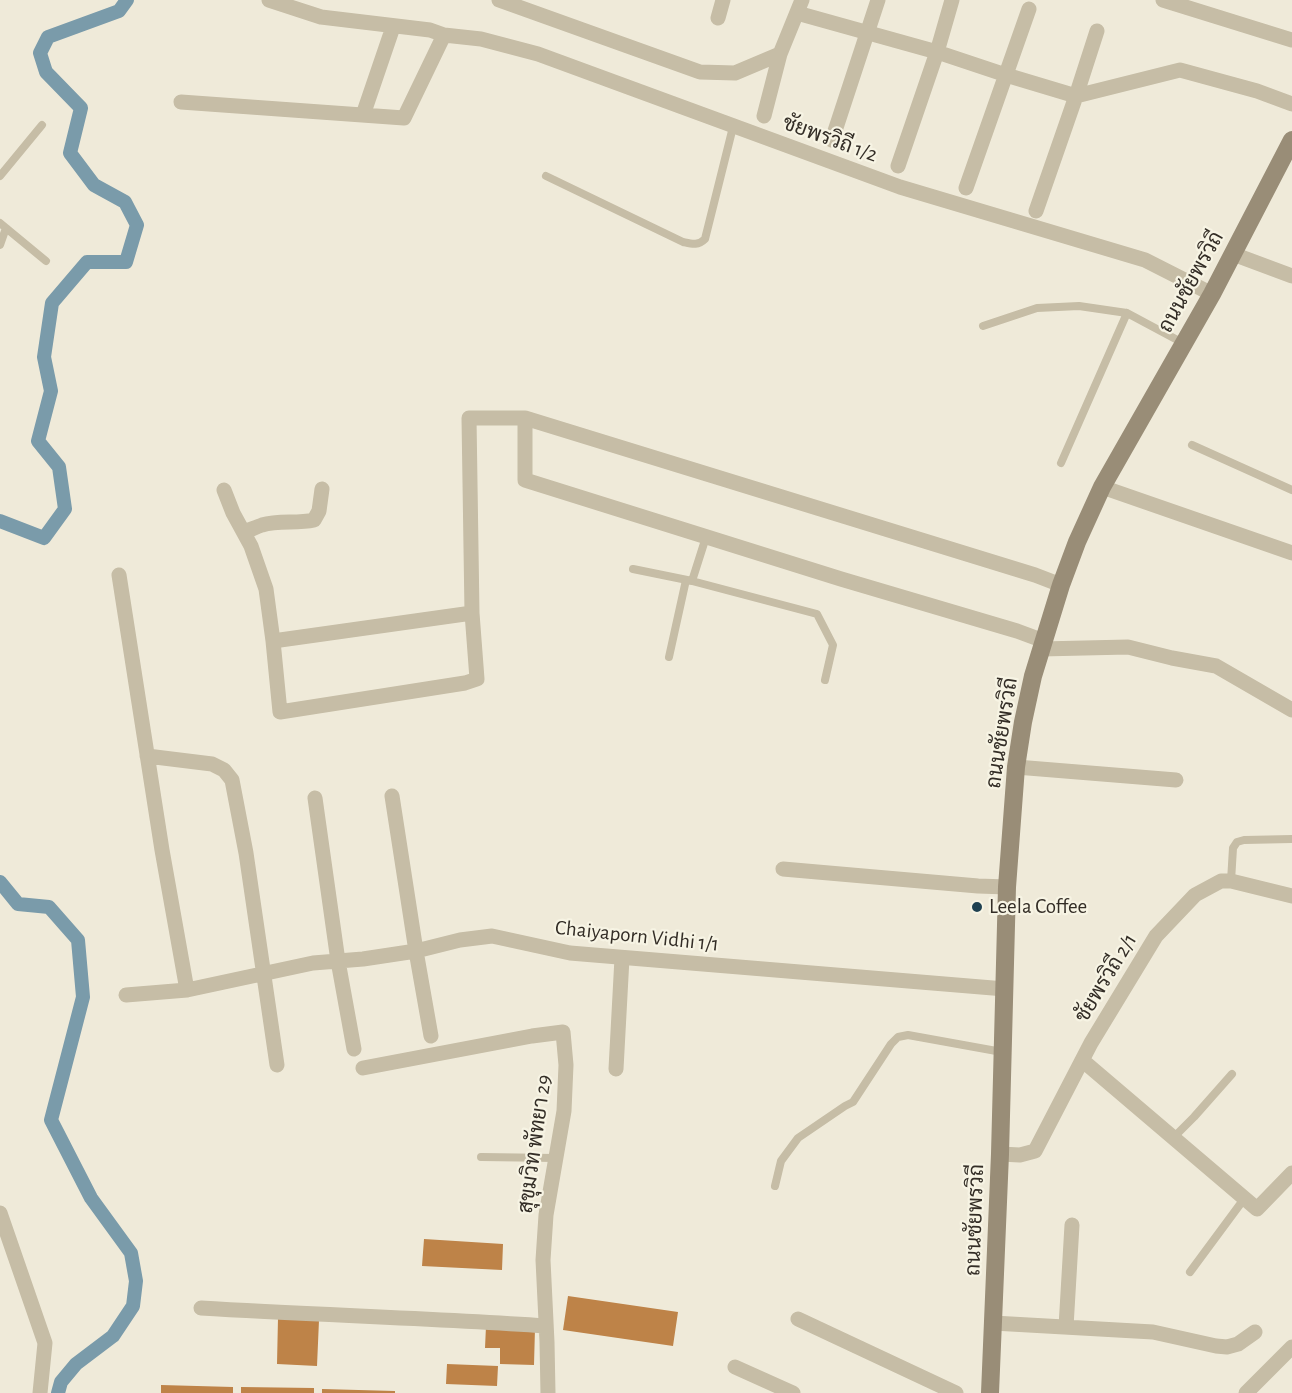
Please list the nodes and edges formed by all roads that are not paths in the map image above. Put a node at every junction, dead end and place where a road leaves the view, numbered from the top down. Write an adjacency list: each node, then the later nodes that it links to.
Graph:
1 (269, 0): 10 (street, ชัยพรวิถี 1/2)
2 (499, 0): 16 (street)
3 (723, 0): 9 (street)
4 (878, 0): 13 (street)
5 (952, 0): 15 (street)
6 (1163, 0): 14 (street)
7 (800, 7): 13 (street); 16 (street)
8 (1029, 9): 17 (street)
9 (718, 18)
10 (393, 27): 12 (street, ชัยพรวิถี 1/2); 21 (street)
11 (1097, 31): 18 (street)
12 (437, 33): 21 (street); 24 (street, ชัยพรวิถี 1/2)
13 (867, 33): 15 (street); 25 (street)
14 (1292, 40)
15 (937, 52): 17 (street); 27 (street)
16 (780, 54): 22 (street)
17 (1006, 75): 18 (street); 30 (street)
18 (1076, 96): 20 (street); 31 (street)
19 (181, 102): 21 (street)
20 (1292, 104)
21 (363, 115)
22 (764, 116)
23 (42, 125): 28 (lane)
24 (733, 126): 29 (lane); 37 (street, ชัยพรวิถี 1/2)
25 (832, 140)
26 (1290, 147): 34 (main road, ถนนชัยพรวิถี)
27 (898, 166)
28 (0, 176)
29 (546, 176)
30 (966, 188)
31 (1036, 210)
32 (3, 226): 33 (lane); 35 (lane)
33 (0, 245)
34 (1233, 254): 36 (street); 37 (main road, ถนนชัยพรวิถี)
35 (46, 261)
36 (1292, 276)
37 (1212, 294): 40 (main road, ถนนชัยพรวิถี)
38 (1127, 313): 39 (lane); 40 (lane); 43 (lane)
39 (982, 326)
40 (1183, 344): 44 (main road, ถนนชัยพรวิถี)
41 (525, 418): 49 (street); 54 (street); 55 (street)
42 (1192, 445): 47 (lane)
43 (1061, 463)
44 (1101, 487): 50 (street); 54 (main road, ถนนชัยพรวิถี)
45 (321, 489): 48 (street)
46 (224, 490): 48 (street)
47 (1292, 490)
48 (244, 532): 56 (street)
49 (706, 537): 53 (lane); 57 (street)
50 (1292, 553)
51 (633, 569): 53 (lane)
52 (119, 575): 61 (street)
53 (689, 581): 58 (lane); 59 (lane)
54 (1060, 585): 57 (main road, ถนนชัยพรวิถี)
55 (472, 613): 56 (street); 56 (street)
56 (273, 641)
57 (1042, 645): 60 (street); 62 (main road, ถนนชัยพรวิถี)
58 (669, 657)
59 (825, 680)
60 (1292, 710)
61 (147, 756): 74 (street); 76 (street)
62 (1016, 767): 63 (street); 69 (main road, ถนนชัยพรวิถี)
63 (1176, 780)
64 (392, 796): 71 (street)
65 (315, 798): 73 (street)
66 (1292, 839): 68 (lane)
67 (783, 869): 69 (street)
68 (1231, 881): 70 (street); 81 (street, ชัยพรวิถี 2/1)
69 (1007, 886): 75 (main road, ถนนชัยพรวิถี)
70 (1292, 896)
71 (416, 951): 72 (street, Chaiyaporn Vidhi 1/1); 73 (street, Chaiyaporn Vidhi 1/1); 78 (street)
72 (622, 958): 75 (street, Chaiyaporn Vidhi 1/1); 84 (street)
73 (339, 961): 74 (street, Chaiyaporn Vidhi 1/1); 79 (street)
74 (264, 973): 76 (street, Chaiyaporn Vidhi 1/1); 82 (street)
75 (1005, 989): 80 (main road, ถนนชัยพรวิถี)
76 (187, 990): 77 (street, Chaiyaporn Vidhi 1/1)
77 (126, 995)
78 (431, 1036)
79 (354, 1049)
80 (1003, 1052): 87 (main road, ถนนชัยพรวิถี); 91 (lane)
81 (1082, 1060): 86 (street); 87 (street, ชัยพรวิถี 2/1)
82 (277, 1065)
83 (363, 1068): 89 (street, สุขุมวิท พัทยา 29)
84 (616, 1069)
85 (1232, 1074): 86 (lane)
86 (1173, 1138): 92 (street)
87 (1000, 1154): 98 (main road, ถนนชัยพรวิถี)
88 (481, 1157): 89 (lane)
89 (556, 1158): 99 (street, สุขุมวิท พัทยา 29)
90 (1292, 1173): 92 (street)
91 (775, 1186)
92 (1244, 1199): 95 (lane)
93 (0, 1213): 104 (street)
94 (1072, 1225): 100 (street)
95 (1190, 1272)
96 (201, 1308): 99 (street)
97 (798, 1319): 107 (street)
98 (993, 1323): 100 (street); 108 (main road, ถนนชัยพรวิถี)
99 (546, 1326): 105 (street, สุขุมวิท พัทยา 29)
100 (1066, 1327): 101 (street)
101 (1255, 1332)
102 (1292, 1347): 109 (street)
103 (735, 1367): 106 (street)
104 (40, 1393)
105 (548, 1393)
106 (793, 1393)
107 (956, 1393)
108 (990, 1393)
109 (1246, 1393)

